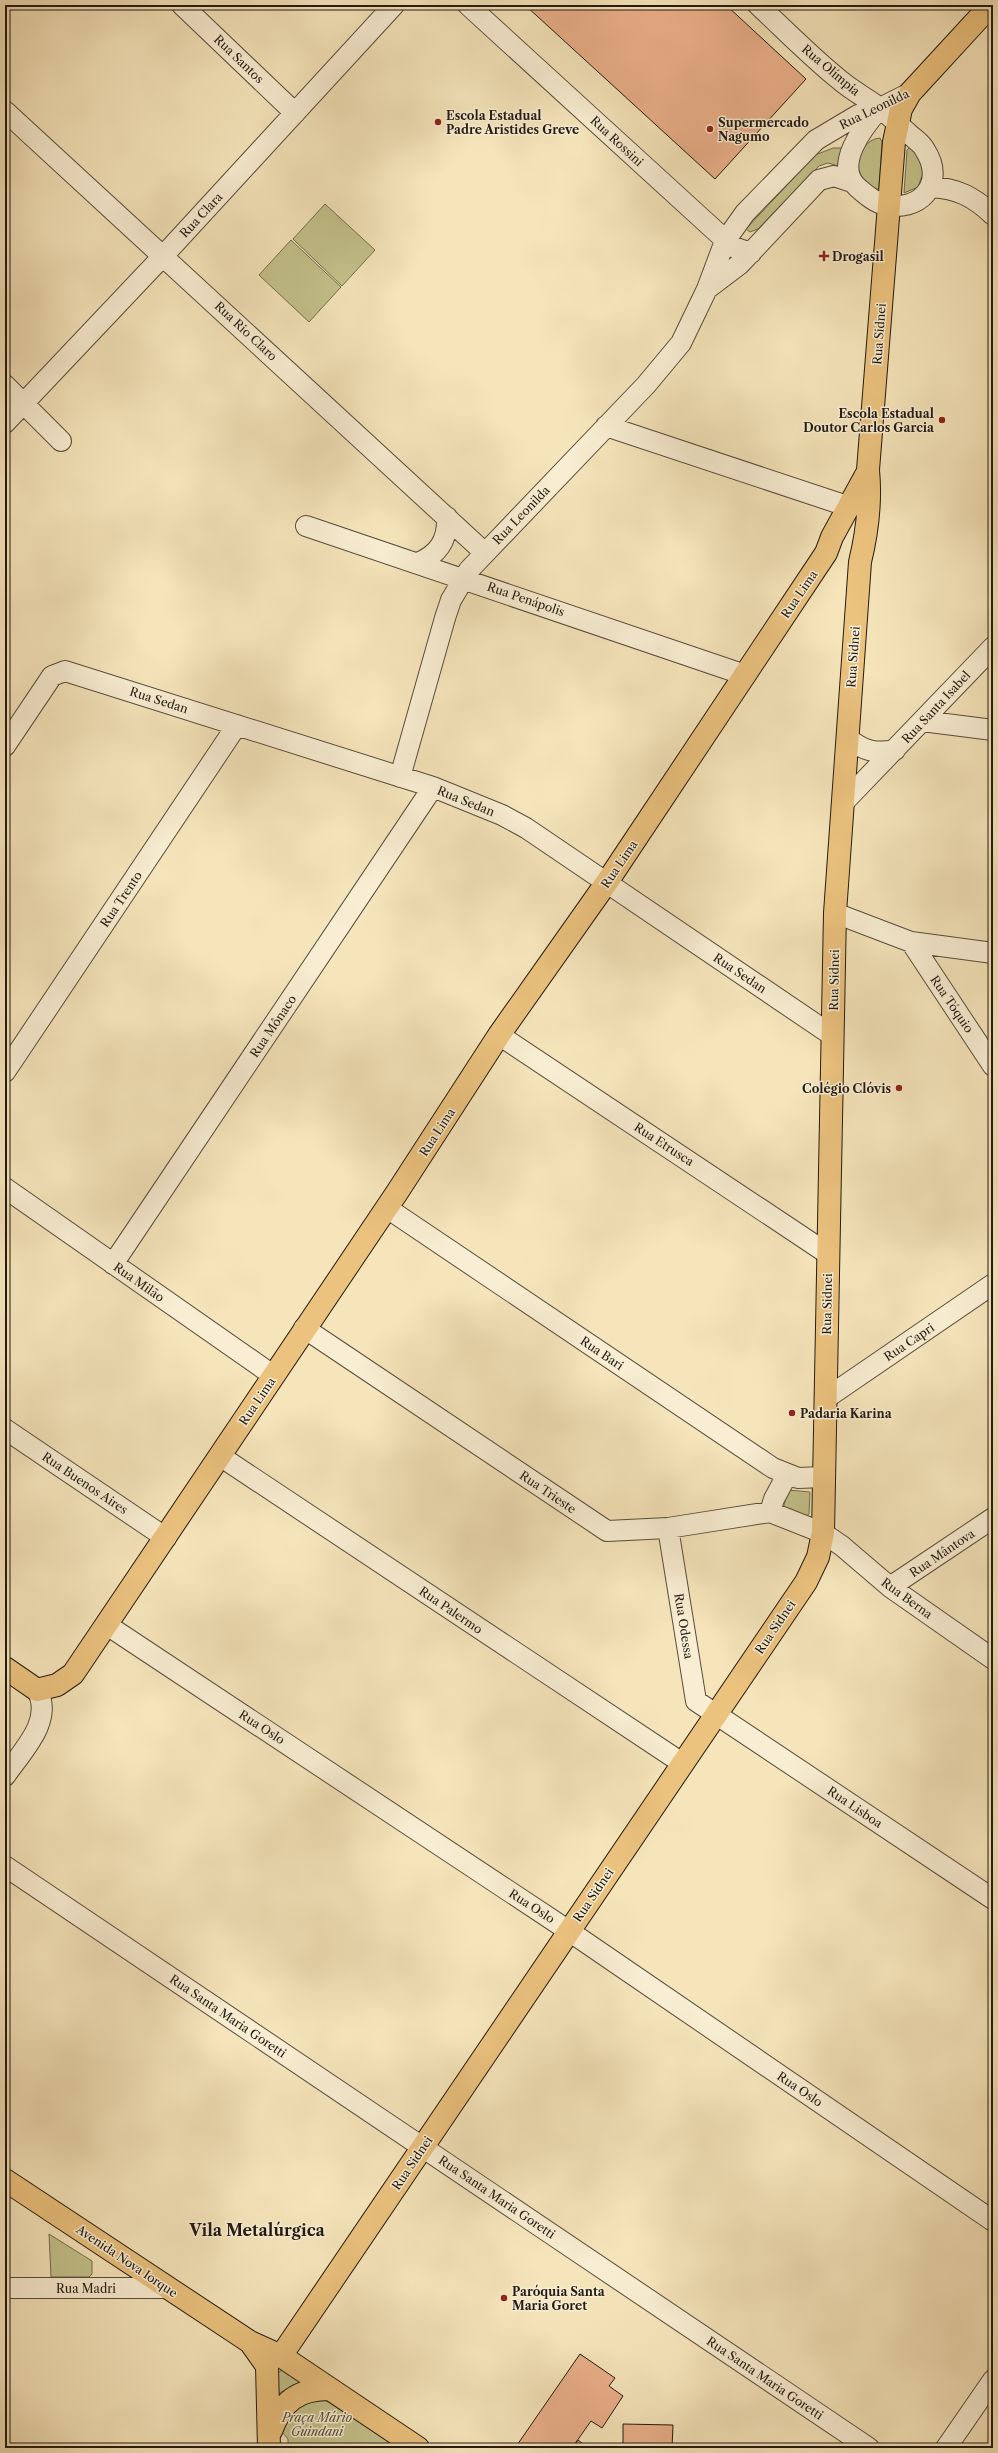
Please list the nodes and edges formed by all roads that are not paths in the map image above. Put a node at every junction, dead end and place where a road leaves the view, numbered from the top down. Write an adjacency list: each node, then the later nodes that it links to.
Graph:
1 (182, 5): 9 (street, Rua Santos)
2 (394, 5): 9 (street, Rua Clara)
3 (468, 5): 15 (street, Rua Rossini)
4 (758, 5): 7 (street, Rua Olímpia)
5 (991, 5): 6 (main road, Rua Leonilda)
6 (910, 93): 7 (street, Rua Leonilda); 10 (main road, Rua Sidnei)
7 (880, 108): 10 (street, Rua Olímpia); 11 (street); 15 (street, Rua Leonilda)
8 (5, 112): 17 (street, Rua Rio Claro)
9 (296, 113): 17 (street, Rua Clara)
10 (897, 123): 12 (street, Rua Olímpia); 13 (main road, Rua Sidnei)
11 (852, 182): 13 (street); 16 (street, Rua Leonilda)
12 (930, 187): 13 (street); 14 (street)
13 (889, 205): 24 (main road, Rua Sidnei)
14 (993, 215)
15 (725, 241): 16 (street, Rua Rossini); 18 (street, Rua Leonilda)
16 (751, 253): 18 (street, Rua Leonilda)
17 (164, 255): 20 (street, Rua Clara); 26 (street, Rua Rio Claro)
18 (707, 289): 22 (street, Rua Leonilda)
19 (5, 385): 20 (street)
20 (23, 402): 21 (street, Rua Clara); 23 (street)
21 (5, 423)
22 (606, 426): 25 (street); 28 (street, Rua Leonilda)
23 (61, 441)
24 (868, 470): 25 (main road, Rua Lima); 30 (main road, Rua Sidnei)
25 (842, 509): 29 (main road, Rua Lima); 30 (main road)
26 (447, 517): 28 (street, Rua Rio Claro); 31 (street)
27 (306, 526): 31 (street, Rua Penápolis)
28 (485, 553): 32 (street, Rua Leonilda)
29 (826, 553): 30 (main road); 34 (main road, Rua Lima)
30 (860, 562): 38 (main road, Rua Sidnei)
31 (418, 563): 32 (street, Rua Penápolis)
32 (463, 578): 34 (street, Rua Penápolis); 41 (street, Rua Leonilda)
33 (993, 647): 35 (street, Rua Santa Isabel)
34 (745, 675): 44 (main road, Rua Lima)
35 (922, 722): 37 (street); 40 (street, Rua Santa Isabel)
36 (237, 725): 39 (street, Rua Sedan); 41 (street, Rua Sedan); 51 (street, Rua Trento)
37 (993, 730)
38 (848, 738): 40 (street, Rua Santa Isabel); 43 (main road, Rua Sidnei)
39 (5, 746)
40 (896, 750): 43 (street, Rua Santa Isabel)
41 (400, 777): 42 (street, Rua Sedan)
42 (433, 787): 44 (street, Rua Sedan); 55 (street, Rua Mônaco)
43 (843, 803): 45 (main road, Rua Sidnei)
44 (607, 882): 48 (main road, Rua Lima); 49 (street, Rua Sedan)
45 (835, 913): 46 (street); 49 (main road, Rua Sidnei)
46 (911, 942): 47 (street); 50 (street, Rua Tóquio)
47 (993, 953)
48 (499, 1035): 53 (main road, Rua Lima); 54 (street, Rua Etrusca)
49 (832, 1036): 54 (main road, Rua Sidnei)
50 (993, 1066)
51 (5, 1072)
52 (5, 1188): 55 (street, Rua Milão)
53 (387, 1208): 57 (main road, Rua Lima); 62 (street, Rua Bari)
54 (828, 1254): 59 (main road, Rua Sidnei)
55 (113, 1264): 58 (street, Rua Milão)
56 (993, 1284): 59 (street, Rua Capri)
57 (304, 1328): 58 (main road, Rua Lima); 66 (street, Rua Trieste)
58 (274, 1376): 61 (main road, Rua Lima)
59 (825, 1399): 63 (main road, Rua Sidnei)
60 (5, 1429): 68 (street, Rua Buenos Aires)
61 (220, 1456): 68 (main road, Rua Lima); 75 (street, Rua Palermo)
62 (787, 1475): 63 (street, Rua Bari); 64 (street)
63 (824, 1477): 67 (main road, Rua Sidnei)
64 (770, 1512): 66 (street, Rua Trieste); 67 (street)
65 (993, 1518): 69 (street, Rua Mântova)
66 (668, 1528): 74 (street, Rua Odessa)
67 (823, 1533): 69 (street, Rua Berna); 74 (main road, Rua Sidnei)
68 (166, 1538): 70 (main road, Rua Lima)
69 (890, 1587): 71 (street, Rua Berna)
70 (107, 1625): 73 (main road, Rua Lima); 79 (street, Rua Oslo)
71 (993, 1659)
72 (5, 1668): 73 (main road)
73 (37, 1690): 76 (street)
74 (716, 1715): 75 (main road, Rua Sidnei); 78 (street, Rua Lisboa)
75 (682, 1764): 79 (main road, Rua Sidnei)
76 (5, 1776)
77 (5, 1866): 80 (street, Rua Santa Maria Goretti)
78 (993, 1899)
79 (569, 1931): 80 (main road, Rua Sidnei); 82 (street, Rua Oslo)
80 (422, 2147): 86 (main road, Rua Sidnei); 92 (street, Rua Santa Maria Goretti)
81 (5, 2180): 84 (main road, Avenida Nova Iorque)
82 (993, 2221)
83 (5, 2288): 84 (street, Rua Madri)
84 (168, 2288): 85 (main road, Avenida Nova Iorque)
85 (250, 2342): 86 (main road); 90 (main road)
86 (281, 2356): 88 (main road)
87 (993, 2380): 89 (street)
88 (330, 2389): 90 (main road); 91 (main road)
89 (986, 2399): 93 (street)
90 (269, 2442)
91 (418, 2448)
92 (869, 2448)
93 (946, 2448)

